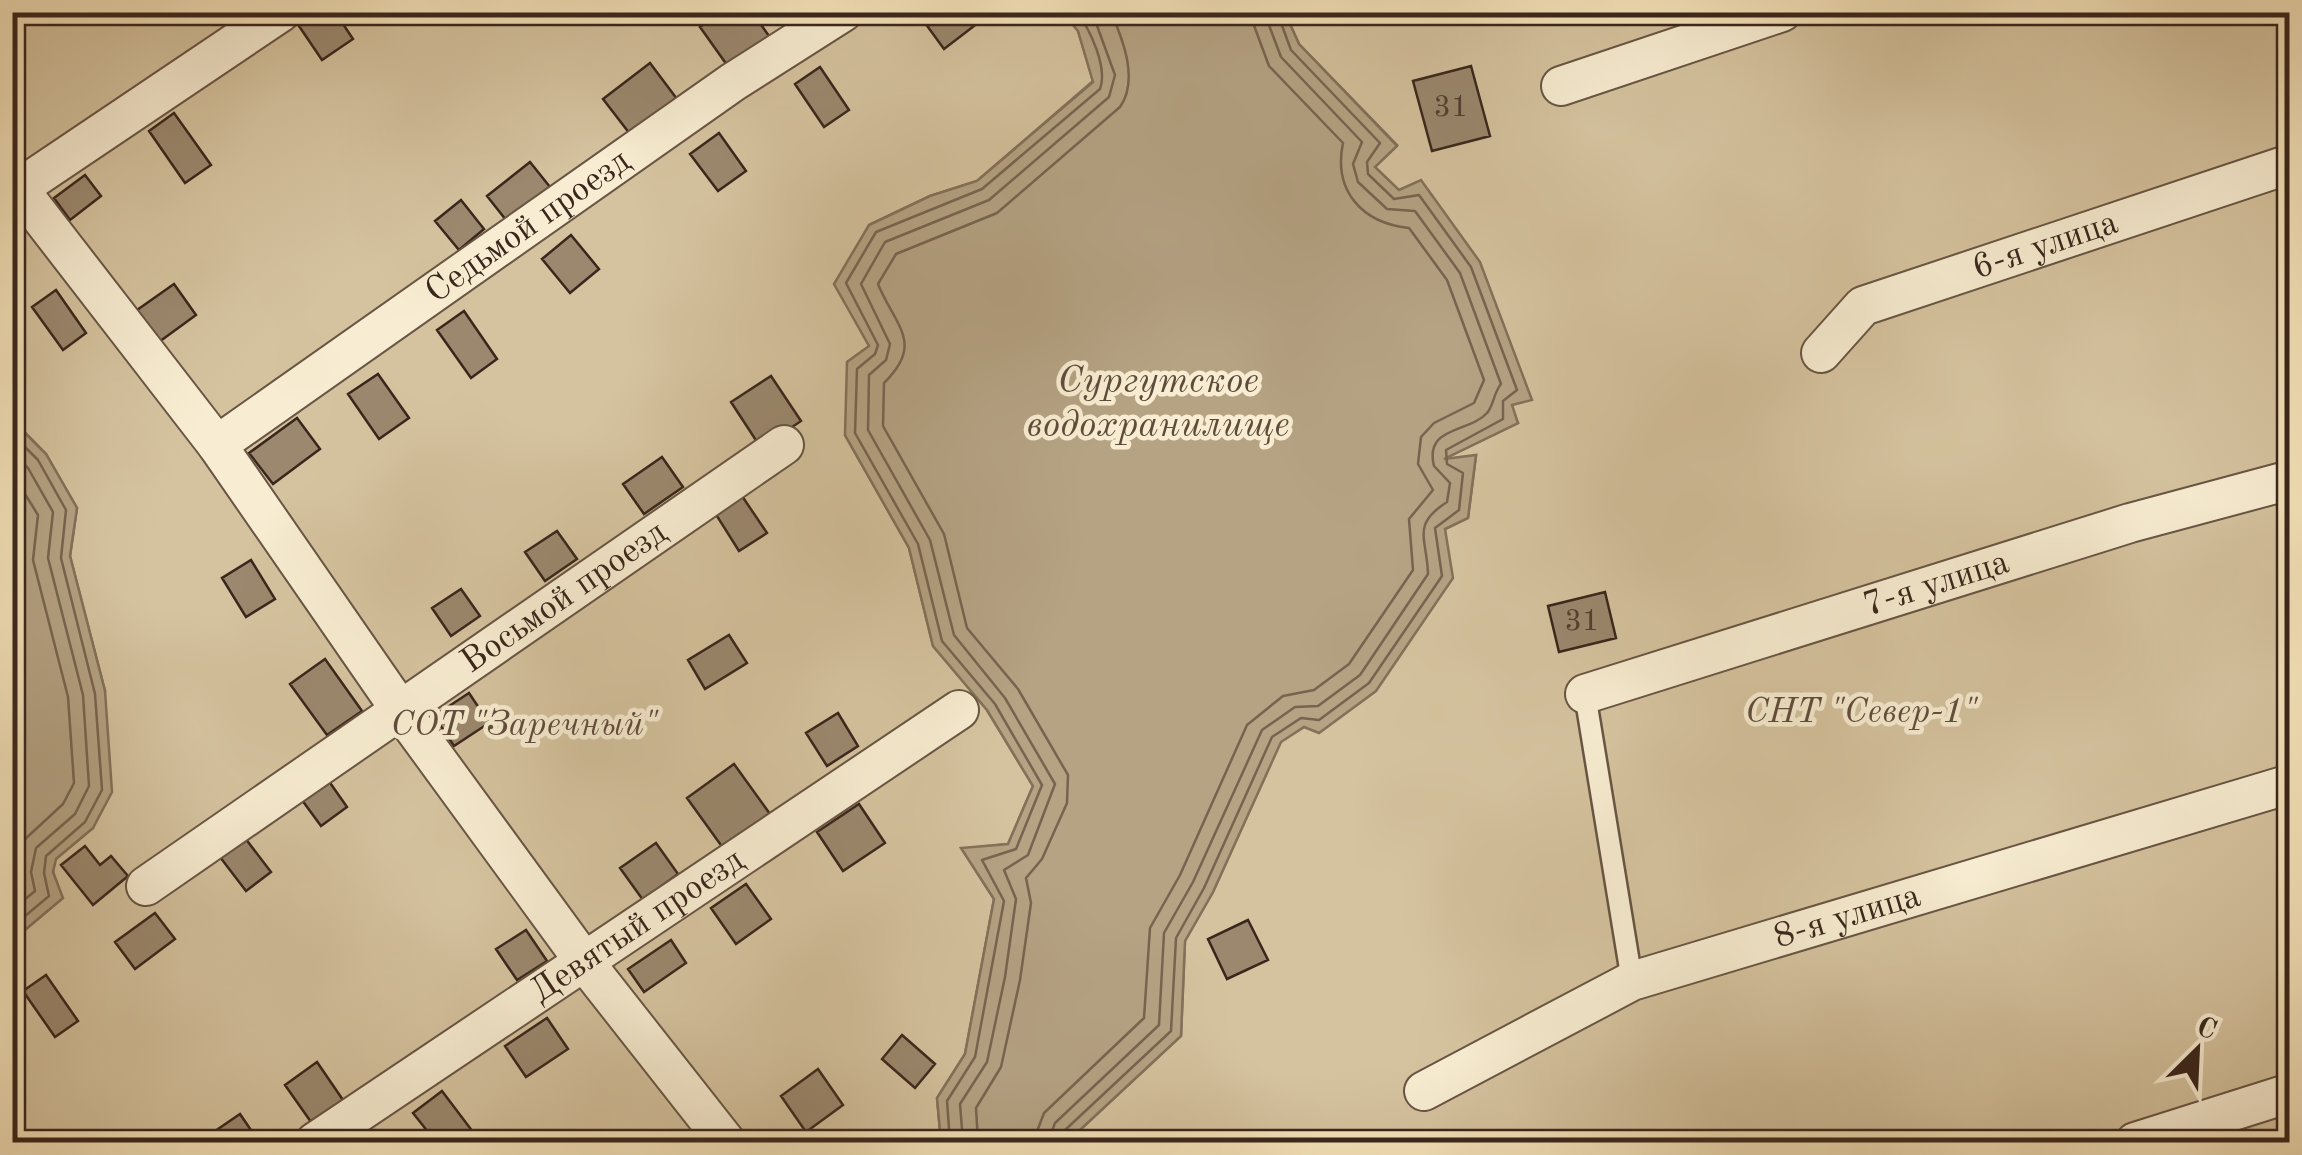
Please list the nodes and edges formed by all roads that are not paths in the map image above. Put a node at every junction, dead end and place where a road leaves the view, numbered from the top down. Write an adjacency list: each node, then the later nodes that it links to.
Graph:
1 (281, 12): 6 (street)
2 (843, 12): 8 (street, Седьмой проезд)
3 (1782, 12): 4 (street)
4 (1561, 86)
5 (2290, 164): 7 (street, 6-я улица)
6 (15, 187): 8 (street)
7 (1821, 353)
8 (216, 445): 12 (street)
9 (784, 445): 12 (street, Восьмой проезд)
10 (2290, 480): 11 (street, 7-я улица)
11 (1584, 694): 17 (lane)
12 (399, 708): 15 (street, Восьмой проезд); 16 (street)
13 (959, 710): 16 (street, Девятый проезд)
14 (2290, 784): 17 (street, 8-я улица)
15 (146, 886)
16 (586, 964): 20 (street, Девятый проезд); 21 (street)
17 (1632, 981): 18 (street, 8-я улица)
18 (1424, 1091)
19 (2290, 1093): 22 (street)
20 (315, 1142)
21 (726, 1142)
22 (2135, 1142)

